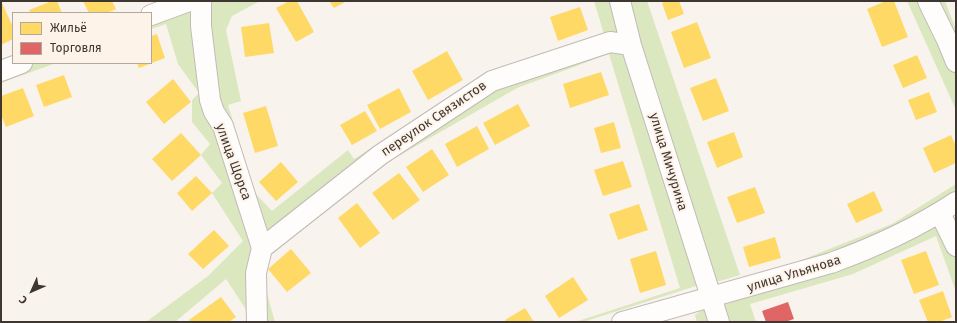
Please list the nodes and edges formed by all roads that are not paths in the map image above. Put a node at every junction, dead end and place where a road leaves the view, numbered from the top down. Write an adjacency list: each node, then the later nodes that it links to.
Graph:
1 (190, 1): 5 (street)
2 (201, 1): 12 (street, улица Щорса)
3 (620, 1): 6 (street, улица Мичурина)
4 (928, 1): 7 (street)
5 (152, 15)
6 (631, 45): 12 (street, переулок Связистов); 13 (street, улица Мичурина)
7 (956, 62)
8 (19, 64): 9 (street)
9 (1, 71)
10 (948, 208): 11 (street); 13 (street, улица Ульянова)
11 (956, 246)
12 (262, 248): 14 (street)
13 (711, 298): 15 (street, улица Ульянова); 16 (street, улица Мичурина)
14 (257, 322)
15 (622, 322)
16 (719, 322)

